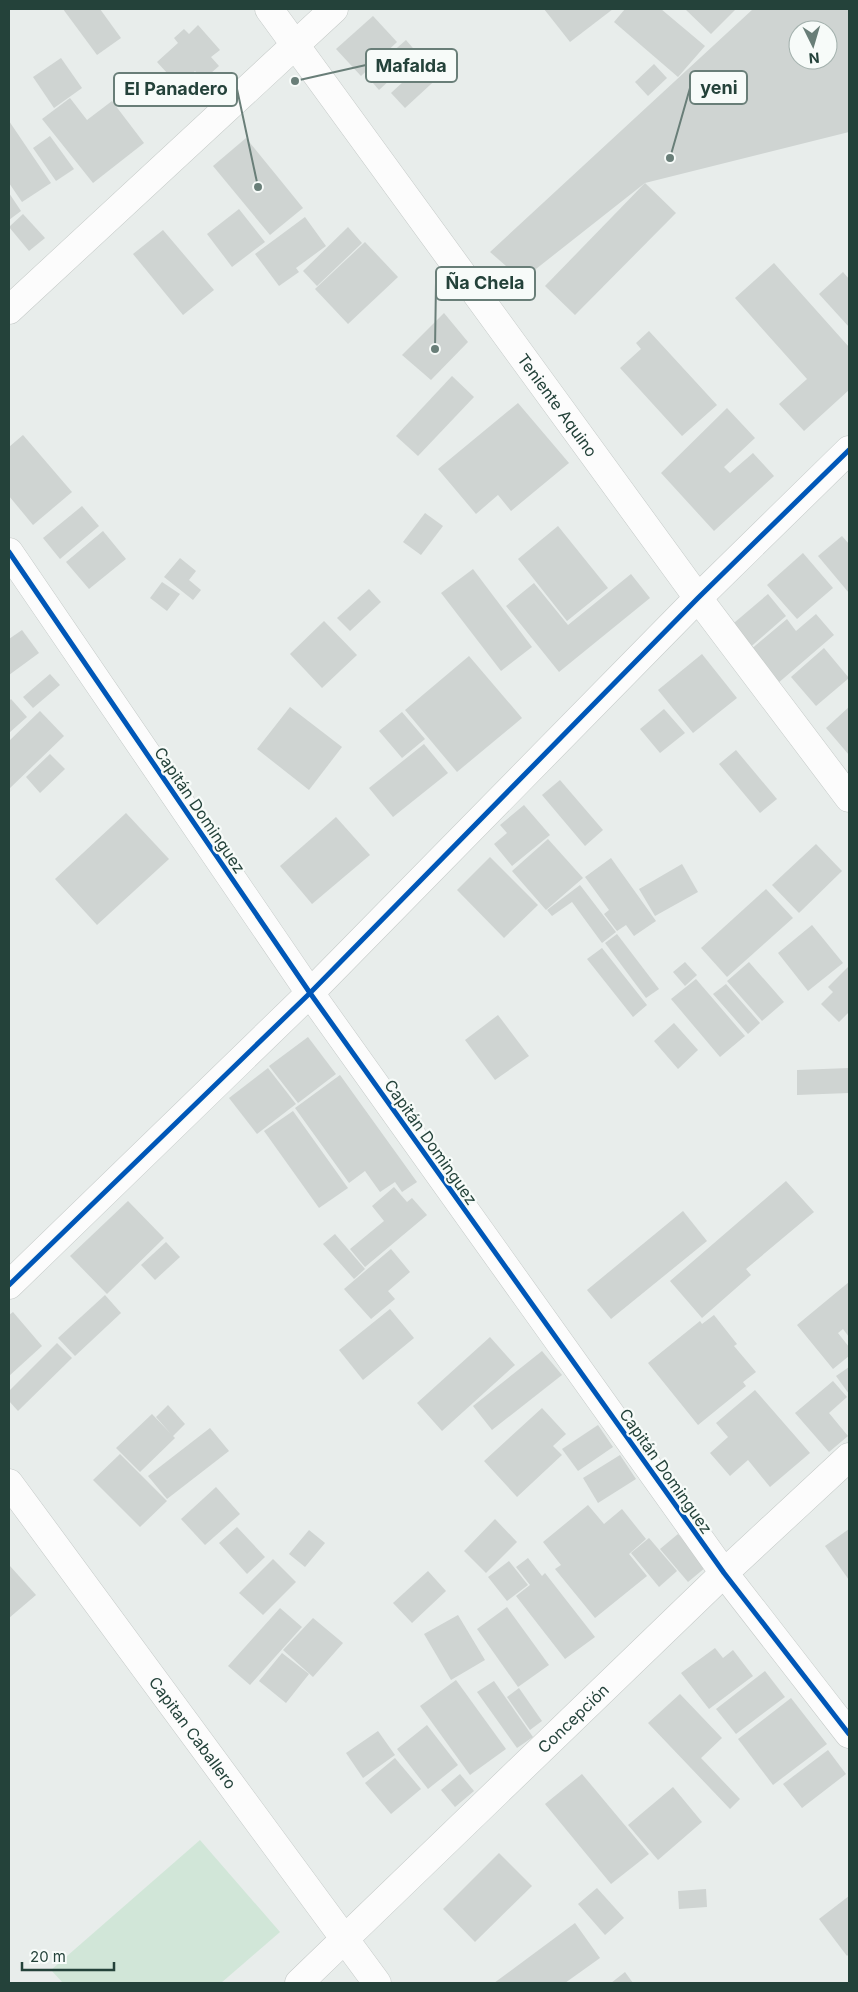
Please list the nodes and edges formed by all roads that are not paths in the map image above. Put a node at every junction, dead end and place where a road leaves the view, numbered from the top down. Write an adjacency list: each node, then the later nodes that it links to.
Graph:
1 (270, 9): 3 (street, Teniente Aquino)
2 (334, 9): 3 (street)
3 (296, 45): 4 (street); 7 (street, Teniente Aquino)
4 (9, 310)
5 (849, 450): 7 (street)
6 (9, 552): 9 (street, Capitán Dominguez)
7 (698, 598): 8 (street, Teniente Aquino); 9 (street)
8 (849, 798)
9 (310, 993): 10 (street); 13 (street, Capitán Dominguez)
10 (9, 1285)
11 (849, 1457): 13 (street, Concepción)
12 (9, 1483): 15 (street, Capitan Caballero)
13 (724, 1574): 14 (street, Capitán Dominguez); 15 (street, Concepción)
14 (849, 1734)
15 (343, 1940): 16 (street, Concepción); 17 (street, Capitan Caballero)
16 (299, 1983)
17 (377, 1983)

